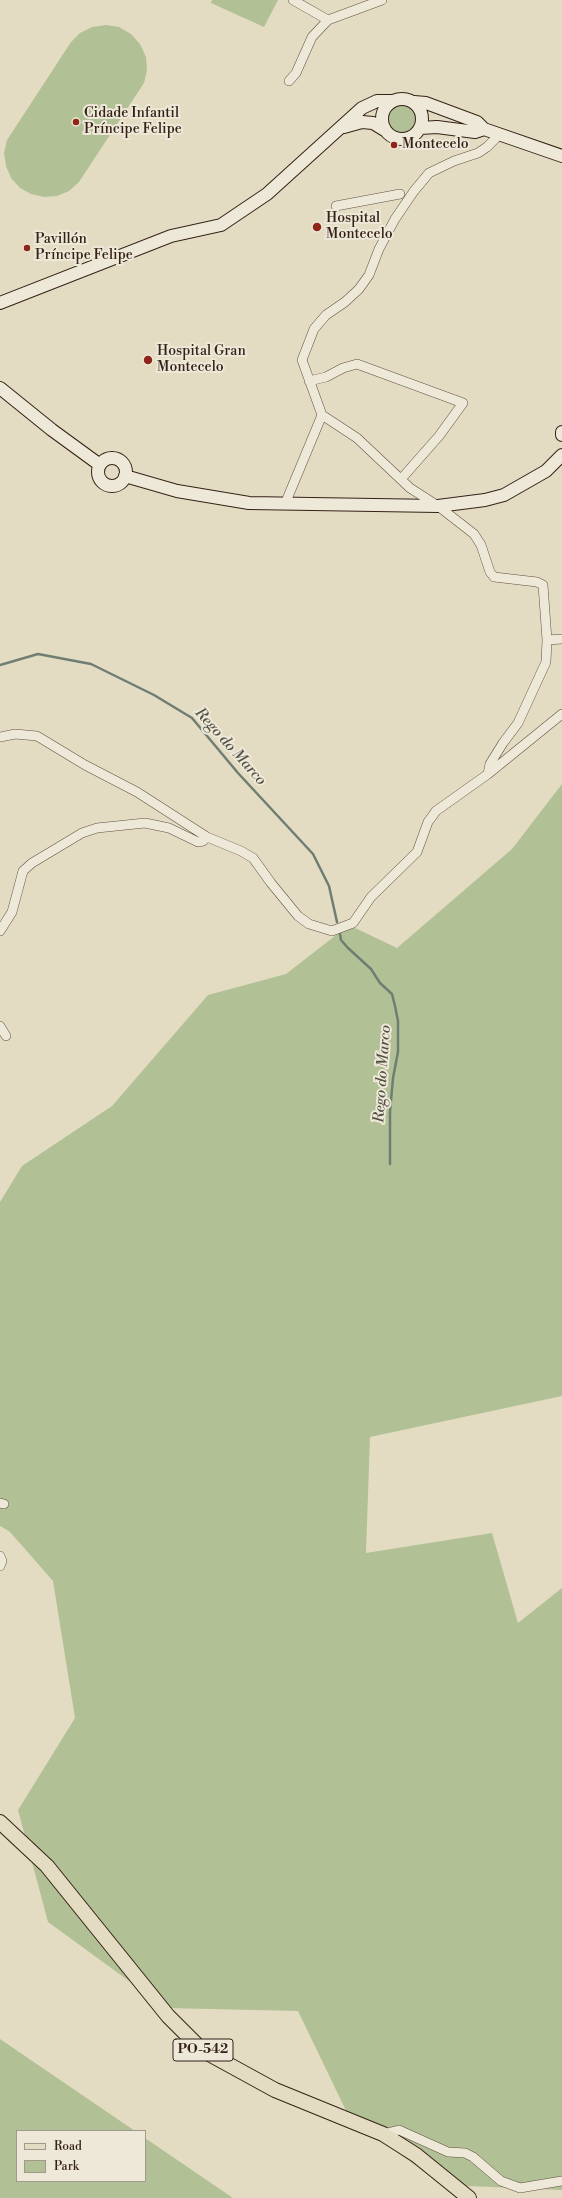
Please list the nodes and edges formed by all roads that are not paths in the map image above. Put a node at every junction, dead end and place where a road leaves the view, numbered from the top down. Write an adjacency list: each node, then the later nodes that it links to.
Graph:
1 (292, 0): 3 (street)
2 (382, 0): 3 (street)
3 (328, 20): 4 (street)
4 (289, 81)
5 (391, 101): 6 (street); 7 (street); 10 (street)
6 (414, 102): 8 (street); 9 (street)
7 (343, 127): 10 (street); 15 (street)
8 (420, 128): 9 (street); 10 (street)
9 (484, 129): 11 (street)
10 (386, 131)
11 (500, 134): 12 (street); 16 (street)
12 (562, 156)
13 (400, 194): 14 (street)
14 (336, 206)
15 (0, 303)
16 (309, 381): 18 (street); 22 (street)
17 (0, 388): 20 (street)
18 (322, 415): 22 (street); 23 (street)
19 (562, 455): 24 (street)
20 (100, 465): 21 (street); 21 (street)
21 (125, 476): 23 (street)
22 (402, 478): 24 (street)
23 (285, 504): 24 (street)
24 (438, 506): 26 (street)
25 (562, 639): 26 (street)
26 (548, 640): 29 (street)
27 (562, 714): 29 (street)
28 (0, 737): 30 (street)
29 (488, 774): 30 (street)
30 (207, 837): 31 (street)
31 (0, 931)
32 (0, 1026): 33 (street)
33 (6, 1036)
34 (0, 1556): 35 (street)
35 (0, 1566)
36 (0, 1822): 37 (main road, PO-542)
37 (383, 2134): 38 (street); 39 (main road, PO-542)
38 (562, 2182)
39 (469, 2198)

